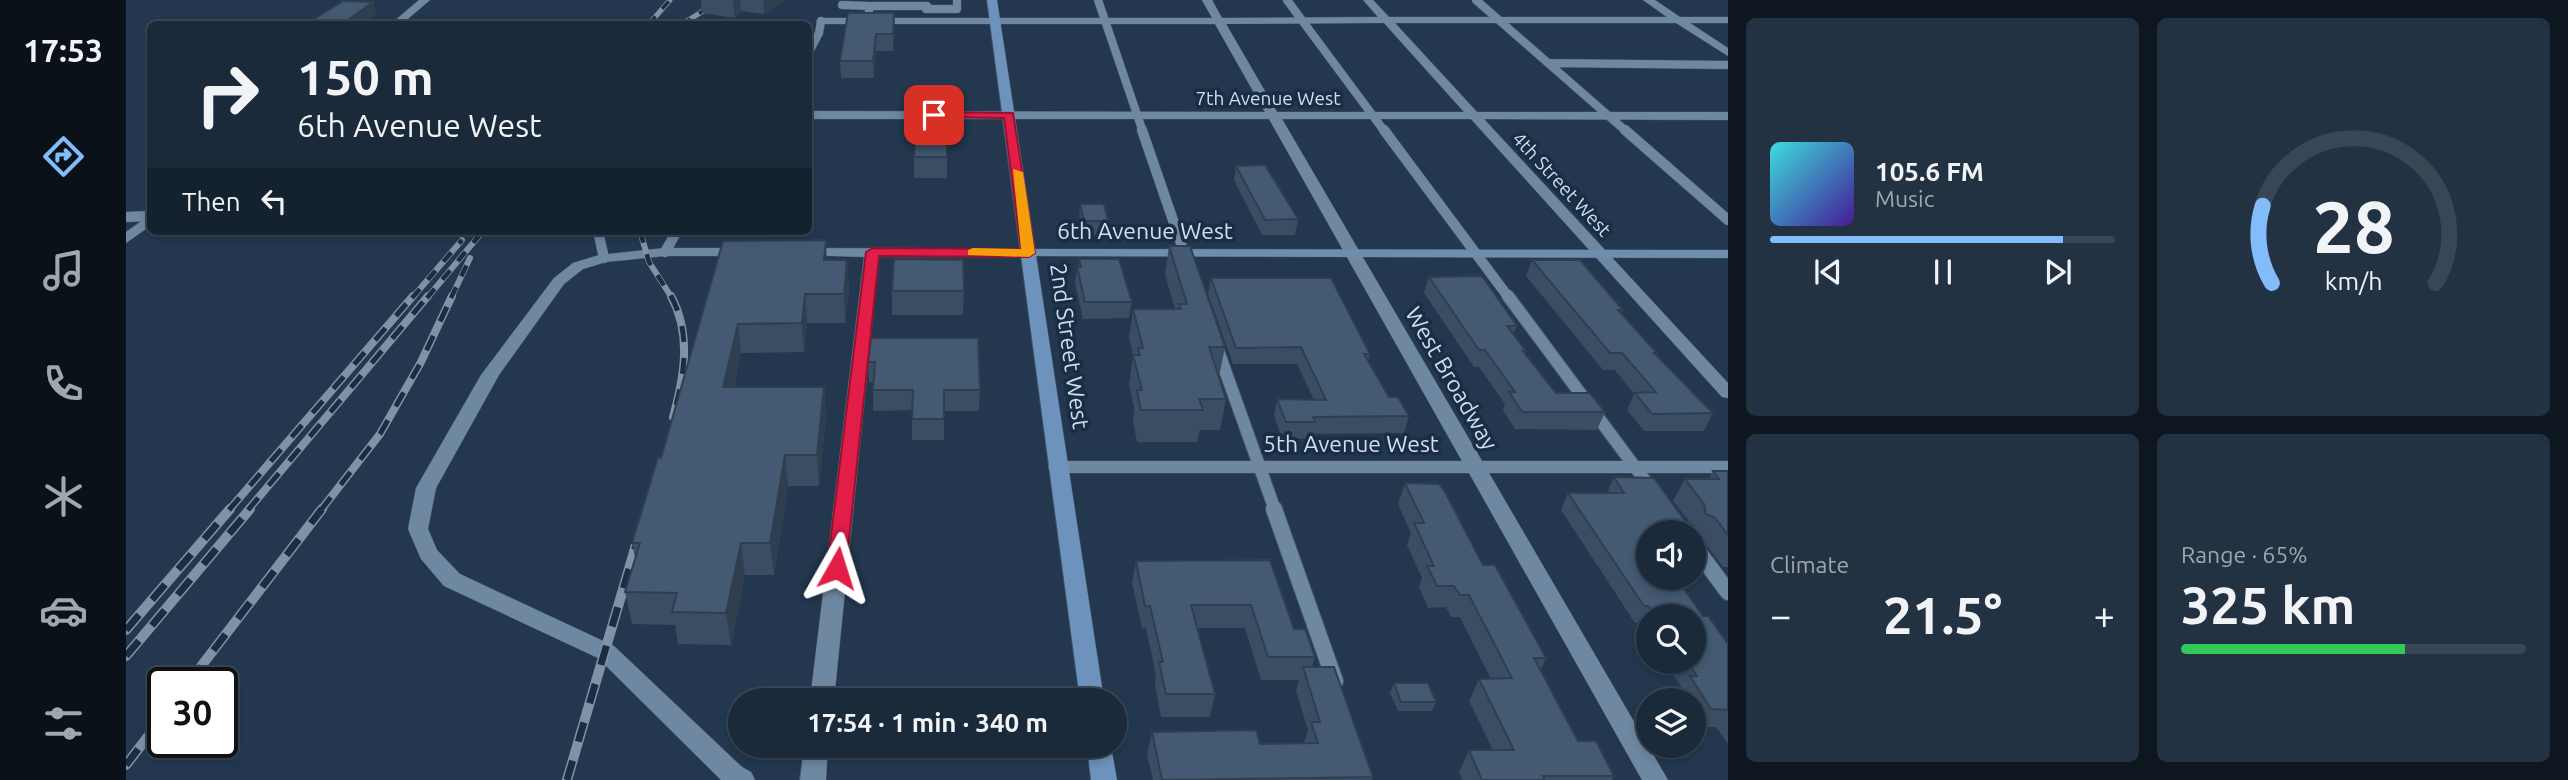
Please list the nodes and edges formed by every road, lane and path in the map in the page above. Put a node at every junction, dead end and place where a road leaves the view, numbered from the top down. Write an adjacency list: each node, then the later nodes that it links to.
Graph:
1 (425, 0): 20 (street)
2 (957, 0): 11 (lane)
3 (992, 0): 24 (main road, 2nd Street West)
4 (1098, 0): 13 (lane)
5 (1207, 0): 14 (street, West Broadway)
6 (1287, 0): 15 (lane)
7 (1368, 0): 16 (street, 4th Street West)
8 (1476, 0): 17 (lane)
9 (1648, 0): 18 (street)
10 (842, 5): 12 (lane)
11 (927, 5): 12 (lane); 23 (lane)
12 (870, 6): 22 (lane)
13 (1105, 20): 14 (street); 24 (street); 31 (lane)
14 (1218, 20): 15 (street); 32 (street, West Broadway)
15 (1303, 20): 16 (street); 33 (lane)
16 (1385, 20): 17 (street); 34 (street, 4th Street West)
17 (1498, 20): 18 (street); 27 (lane)
18 (1679, 20): 19 (street); 26 (street)
19 (1728, 20)
20 (400, 21)
21 (821, 21): 22 (street); 25 (lane)
22 (867, 21): 23 (street)
23 (925, 21): 24 (street)
24 (996, 21): 30 (main road, 2nd Street West)
25 (812, 46)
26 (1728, 53)
27 (1548, 64): 28 (lane); 35 (lane)
28 (1728, 65)
29 (812, 115): 30 (street, 7th Avenue West)
30 (1009, 115): 31 (street, 7th Avenue West); 48 (main road, 2nd Street West)
31 (1137, 115): 32 (street, 7th Avenue West); 49 (lane)
32 (1272, 116): 33 (street, 7th Avenue West); 50 (street, West Broadway)
33 (1374, 116): 34 (street, 7th Avenue West); 51 (lane)
34 (1474, 116): 35 (street, 7th Avenue West); 52 (street, 4th Street West)
35 (1608, 116): 36 (street, 7th Avenue West); 39 (lane)
36 (1728, 116)
37 (126, 217): 38 (lane)
38 (147, 218)
39 (1728, 220)
40 (147, 221): 43 (street)
41 (599, 235): 54 (lane)
42 (675, 235): 44 (lane)
43 (126, 239)
44 (665, 252): 45 (street); 54 (street)
45 (762, 252)
46 (790, 252): 47 (street, 6th Avenue West)
47 (873, 252): 48 (street, 6th Avenue West); 66 (street)
48 (1029, 253): 49 (street, 6th Avenue West); 58 (main road, 2nd Street West)
49 (1185, 253): 50 (street, 6th Avenue West); 55 (lane)
50 (1351, 254): 51 (street, 6th Avenue West); 60 (street, West Broadway)
51 (1476, 254): 52 (street, 6th Avenue West); 61 (lane)
52 (1601, 254): 53 (street, 6th Avenue West); 57 (street, 4th Street West)
53 (1728, 254)
54 (604, 258): 71 (street)
55 (1194, 279)
56 (1211, 329): 59 (lane)
57 (1728, 393)
58 (1058, 467): 59 (street, 5th Avenue West); 67 (main road, 2nd Street West)
59 (1259, 467): 60 (street, 5th Avenue West); 68 (lane)
60 (1475, 467): 61 (street, 5th Avenue West); 74 (street, West Broadway)
61 (1636, 467): 62 (street, 5th Avenue West); 63 (lane)
62 (1728, 467)
63 (1660, 500)
64 (1706, 562): 65 (lane)
65 (1728, 592)
66 (823, 688)
67 (1091, 688)
68 (1340, 694)
69 (816, 758): 72 (street)
70 (1101, 758): 73 (main road)
71 (742, 780)
72 (813, 780)
73 (1104, 780)
74 (1655, 780)

